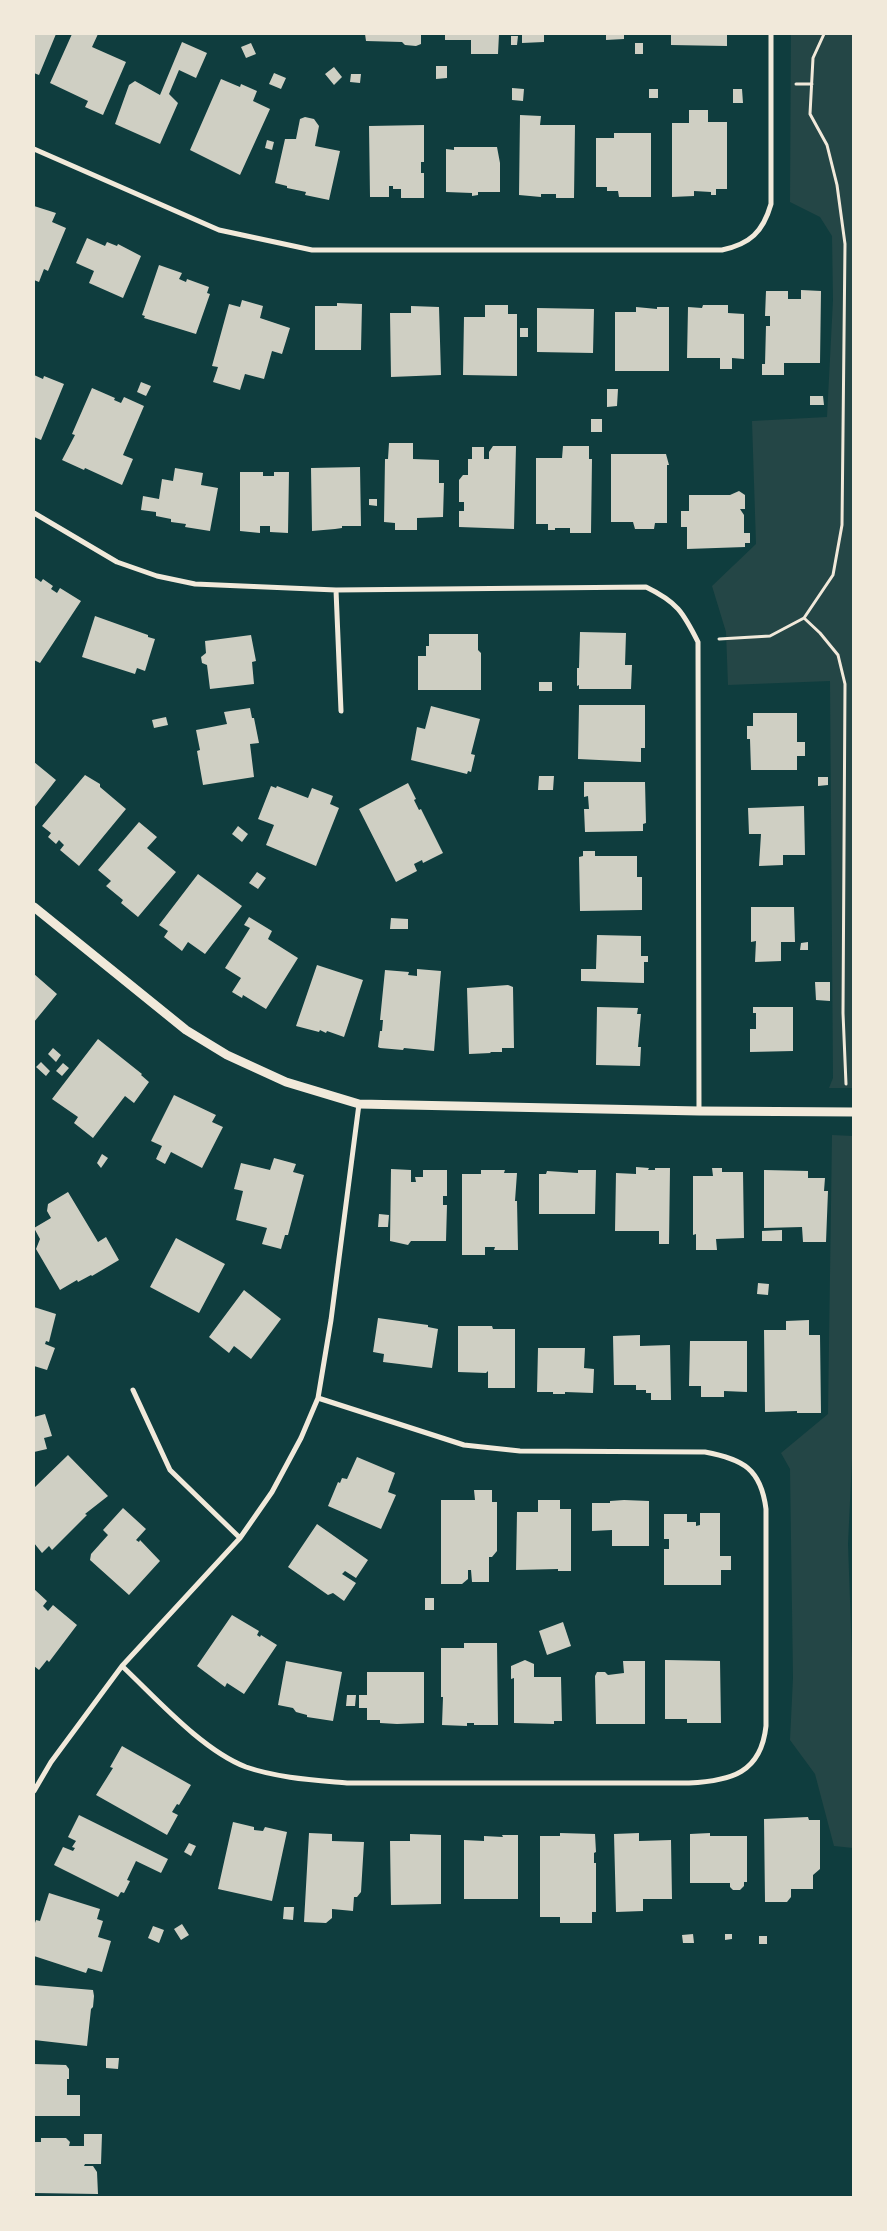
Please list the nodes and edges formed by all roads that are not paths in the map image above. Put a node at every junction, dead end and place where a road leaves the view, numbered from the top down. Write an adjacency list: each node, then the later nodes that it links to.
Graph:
1 (770, 34): 2 (street)
2 (34, 149)
3 (34, 513): 4 (street)
4 (336, 590): 5 (street); 8 (street)
5 (341, 711)
6 (34, 907): 7 (street)
7 (359, 1104): 8 (street); 11 (street)
8 (699, 1111): 9 (street)
9 (853, 1112)
10 (132, 1390): 12 (street)
11 (318, 1398): 12 (street); 13 (street)
12 (240, 1538): 13 (street)
13 (122, 1666): 14 (street)
14 (34, 1791)

